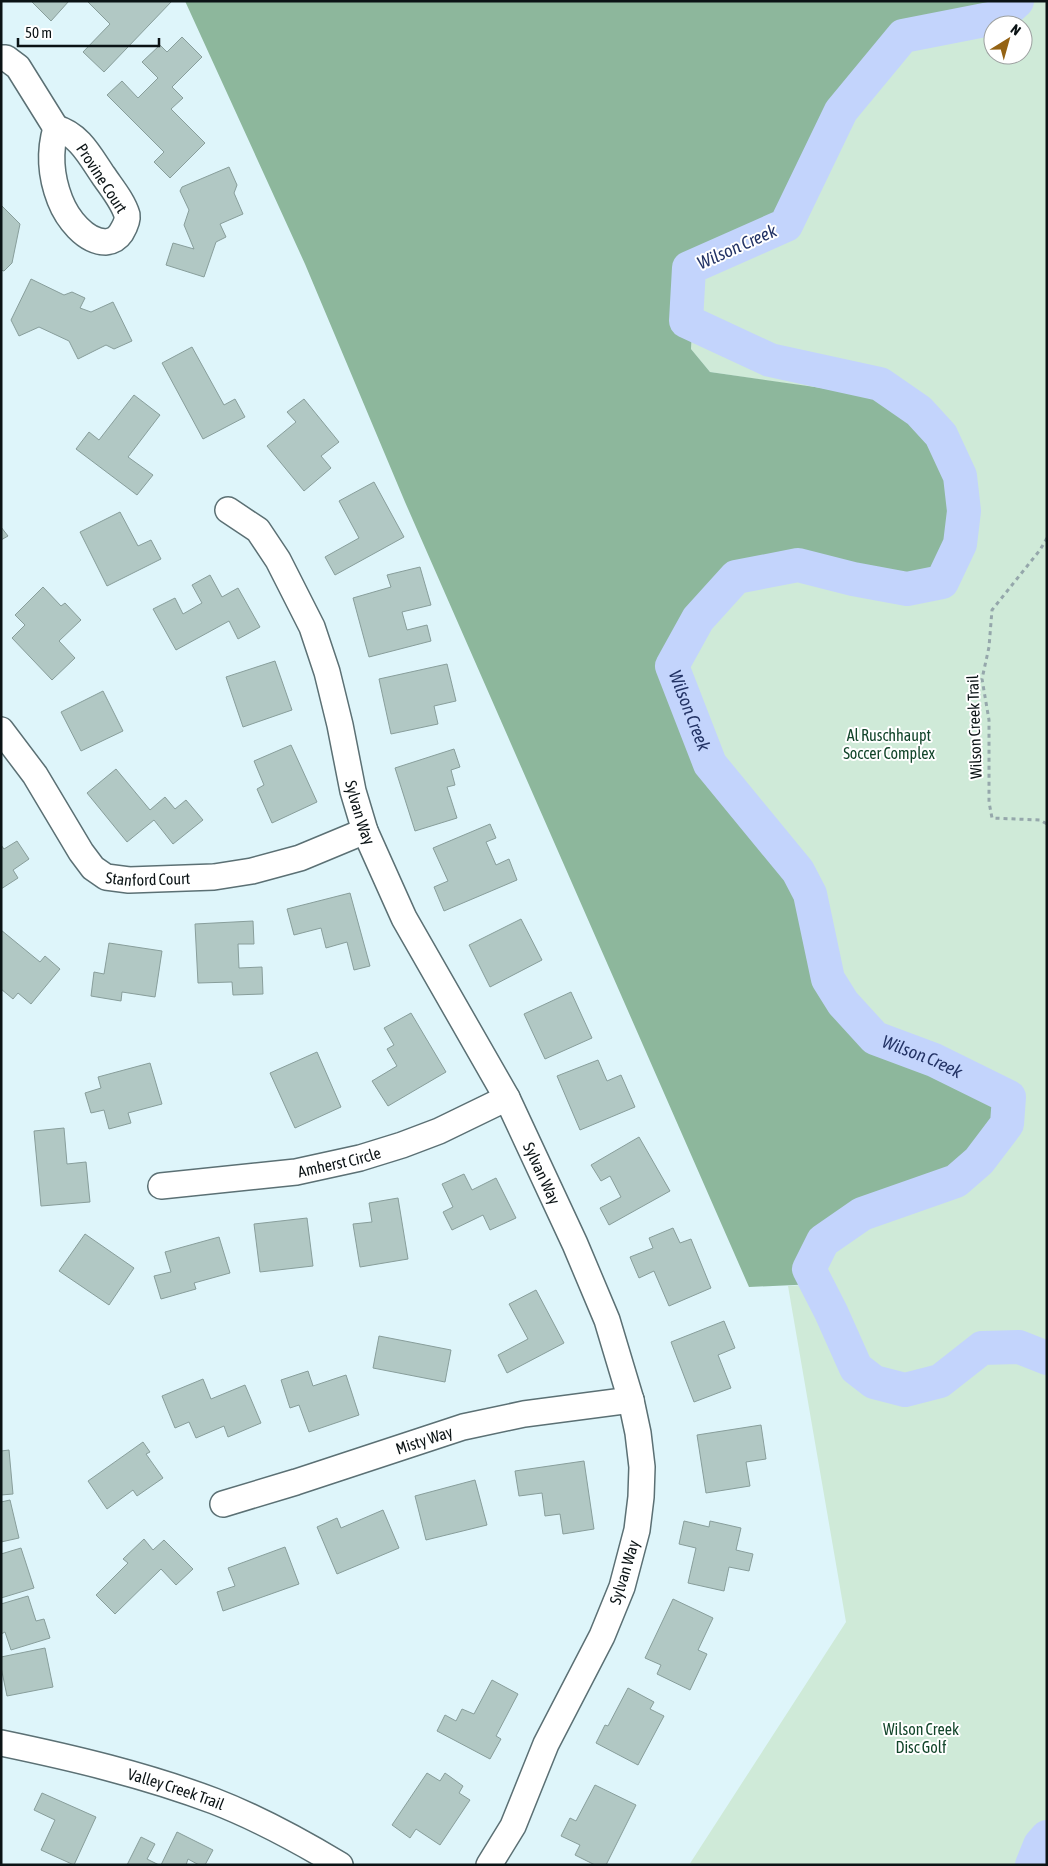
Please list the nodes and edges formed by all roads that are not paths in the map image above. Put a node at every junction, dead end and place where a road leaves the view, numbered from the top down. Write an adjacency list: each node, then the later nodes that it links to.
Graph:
1 (1, 58): 2 (street)
2 (56, 128)
3 (228, 510): 5 (street, Sylvan Way)
4 (1, 730): 5 (street, Stanford Court)
5 (365, 831): 6 (street, Sylvan Way)
6 (507, 1098): 7 (street, Amherst Circle); 8 (street, Sylvan Way)
7 (160, 1186)
8 (631, 1400): 9 (street, Misty Way); 12 (street, Sylvan Way)
9 (223, 1504)
10 (1, 1743): 11 (street, Valley Creek Trail)
11 (340, 1865)
12 (490, 1865)

